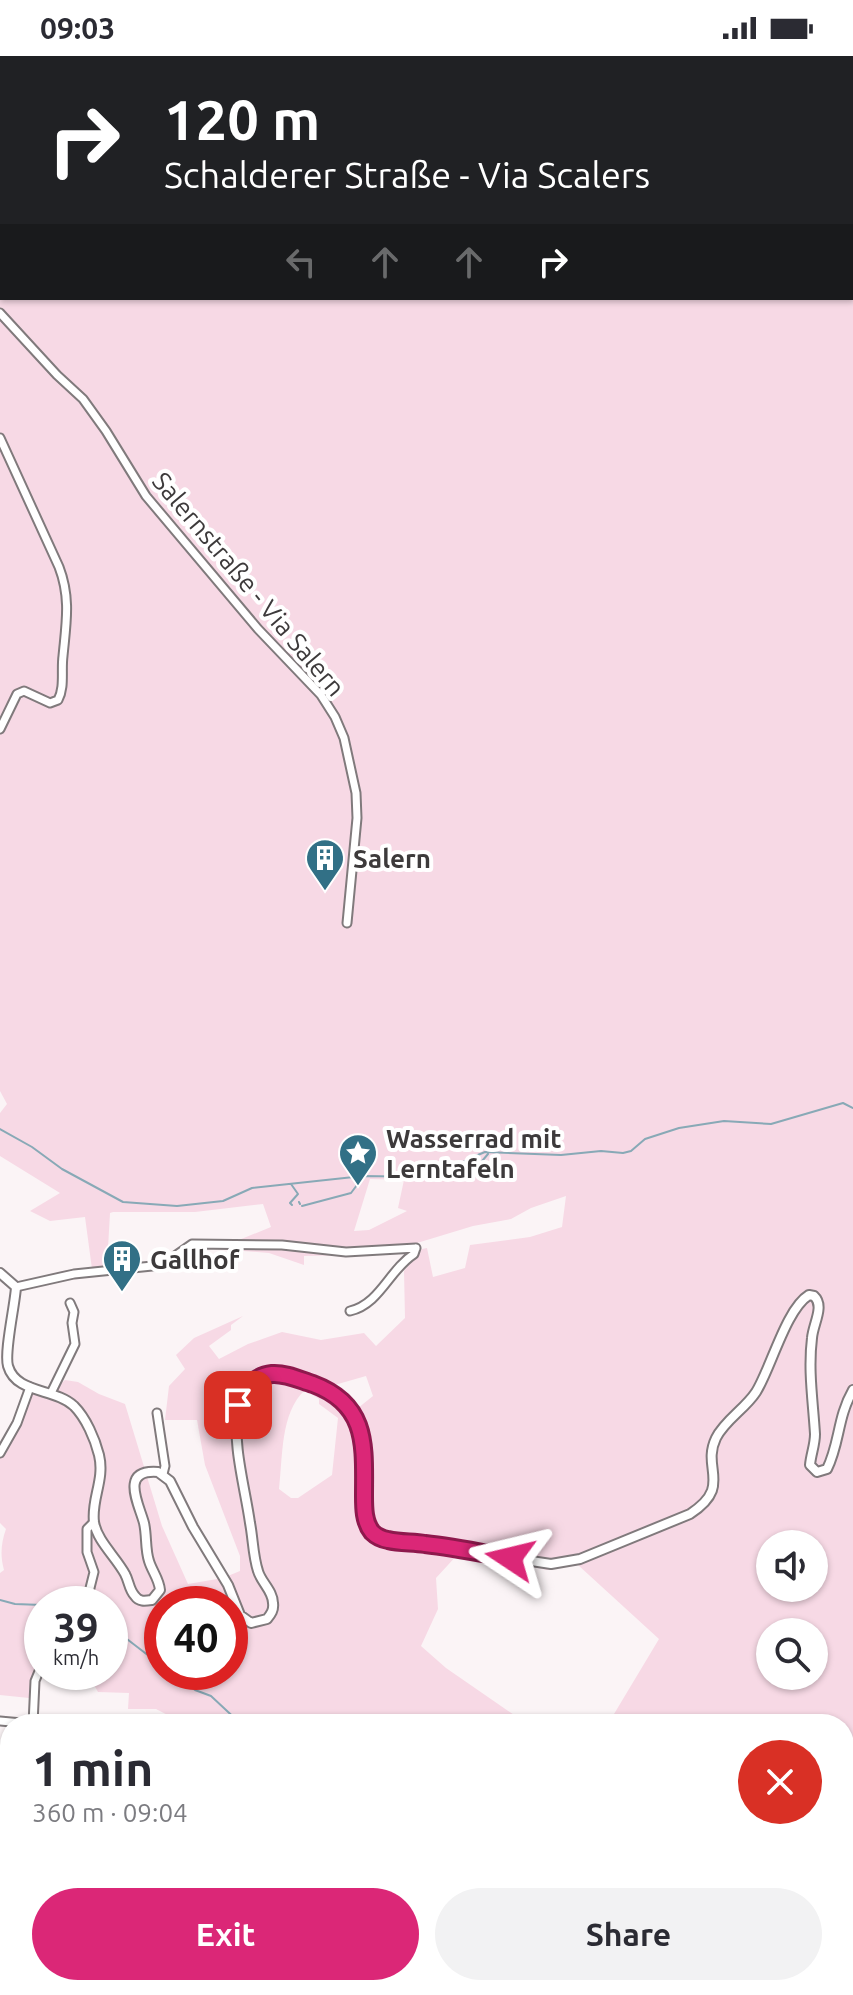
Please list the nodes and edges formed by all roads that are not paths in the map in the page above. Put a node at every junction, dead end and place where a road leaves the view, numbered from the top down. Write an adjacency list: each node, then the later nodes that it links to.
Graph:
1 (0, 313): 4 (street, Salernstraße - Via Salern)
2 (0, 438): 3 (street)
3 (0, 729)
4 (347, 923)
5 (0, 1273): 6 (street)
6 (16, 1287): 8 (street); 9 (street)
7 (70, 1303): 12 (street)
8 (350, 1311)
9 (3, 1362): 10 (street)
10 (30, 1387): 12 (street); 14 (street)
11 (853, 1390): 15 (street)
12 (51, 1393): 16 (street)
13 (157, 1413): 15 (street)
14 (0, 1453)
15 (163, 1474): 16 (street)
16 (94, 1522): 17 (street)
17 (90, 1586)
18 (34, 1690): 19 (street)
19 (33, 1714)

